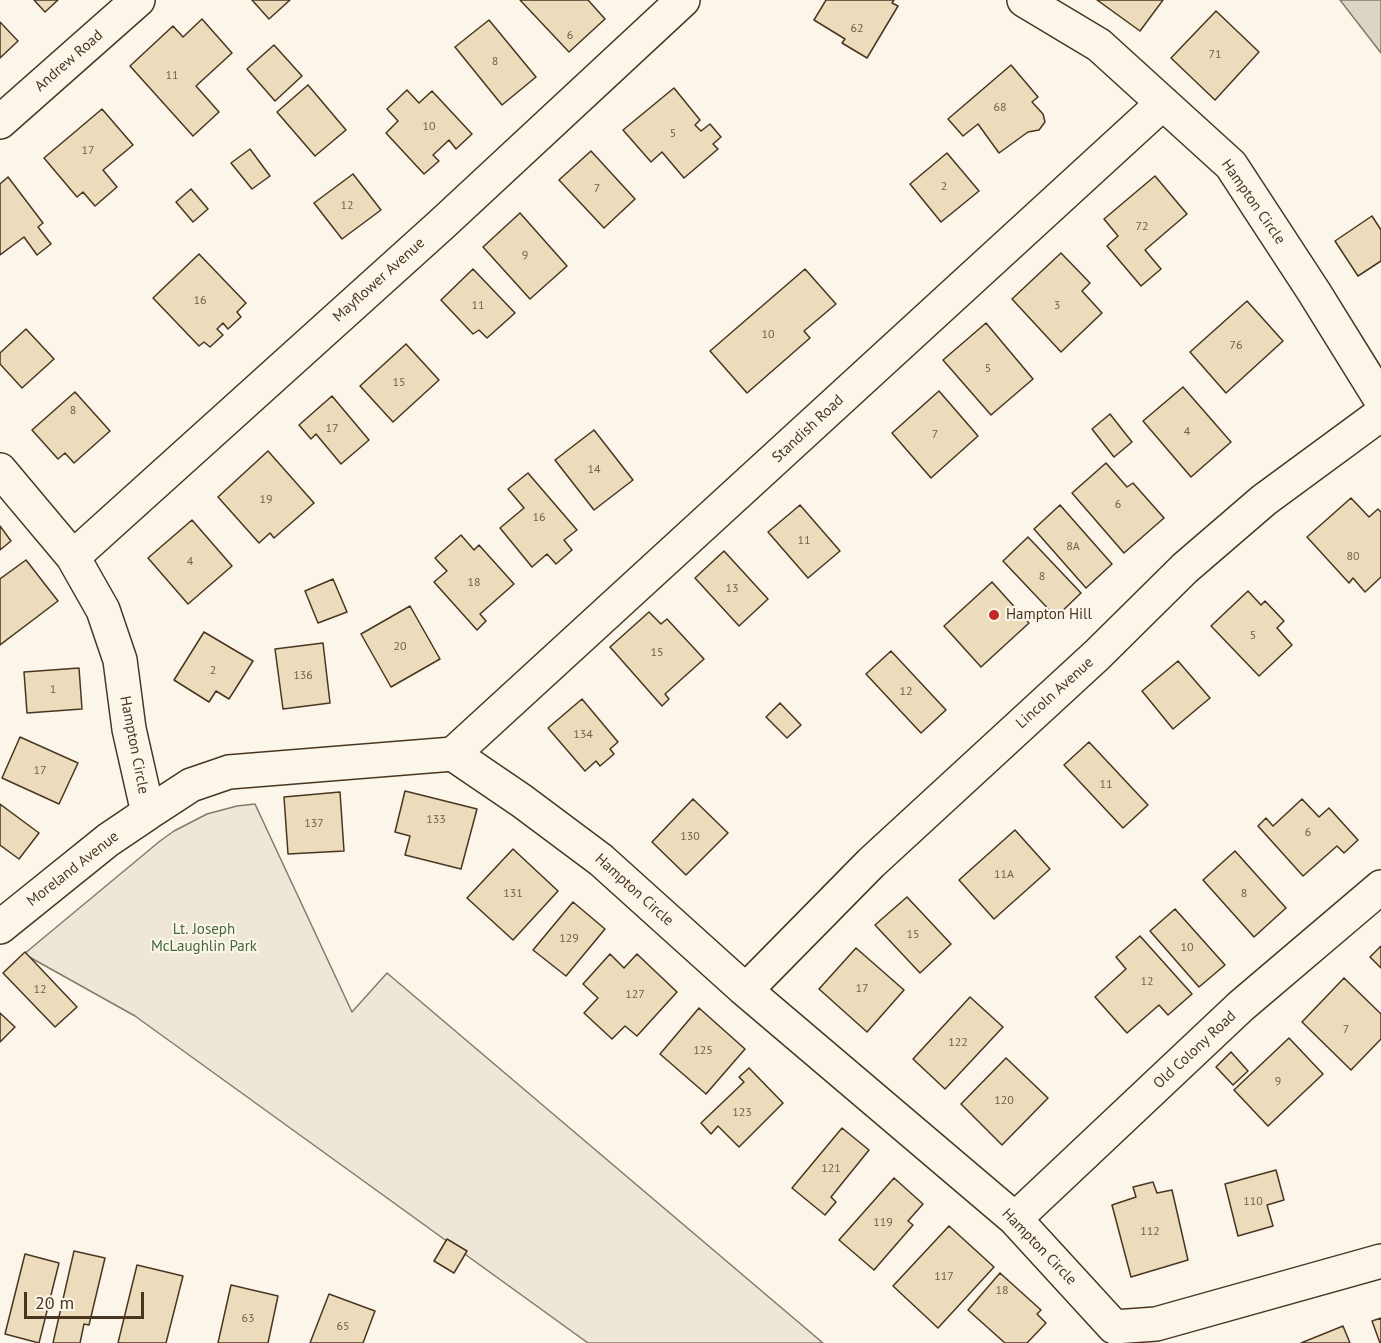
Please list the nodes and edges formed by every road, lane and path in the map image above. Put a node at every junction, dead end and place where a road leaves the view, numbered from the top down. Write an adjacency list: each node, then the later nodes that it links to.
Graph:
1 (138, 0): 5 (street, Andrew Road)
2 (683, 0): 9 (street, Mayflower Avenue)
3 (1024, 0): 4 (street, Hampton Circle)
4 (1163, 103): 6 (street, Hampton Circle); 10 (street, Standish Road)
5 (0, 122)
6 (1381, 400)
7 (1381, 414): 14 (street, Lincoln Avenue)
8 (0, 470): 9 (street, Hampton Circle)
9 (73, 557): 11 (street, Hampton Circle)
10 (453, 754): 11 (street, Hampton Circle); 14 (street, Hampton Circle)
11 (148, 813): 13 (street, Moreland Avenue)
12 (1381, 887): 15 (street, Old Colony Road)
13 (0, 927)
14 (746, 990): 15 (street, Hampton Circle)
15 (1015, 1219): 17 (street, Hampton Circle)
16 (1381, 1261): 17 (street, Hampton Circle)
17 (1106, 1335)

